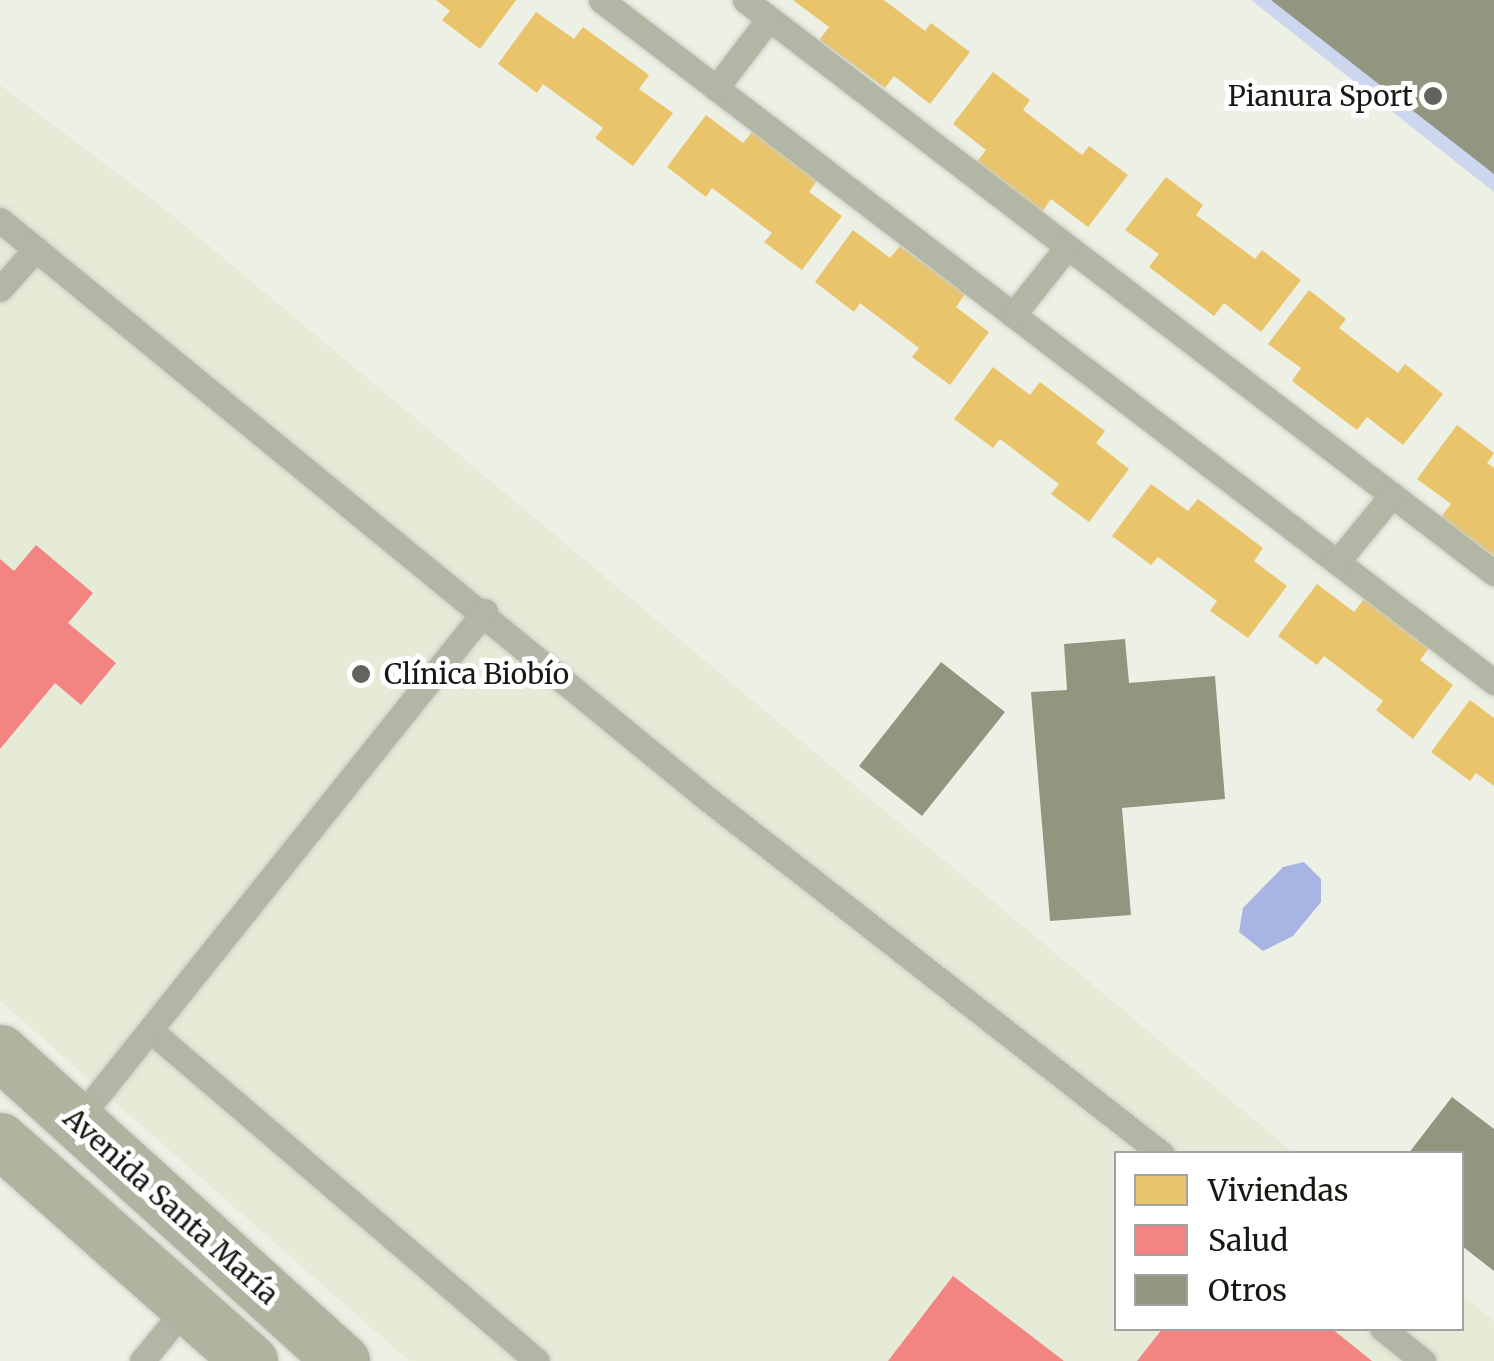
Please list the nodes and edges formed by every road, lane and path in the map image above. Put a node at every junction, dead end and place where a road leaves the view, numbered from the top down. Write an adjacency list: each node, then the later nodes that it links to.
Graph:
1 (601, 0): 4 (lane)
2 (745, 0): 3 (lane)
3 (769, 19): 4 (lane); 6 (lane)
4 (716, 88): 9 (lane)
5 (0, 220): 7 (lane)
6 (1068, 247): 9 (lane); 10 (lane)
7 (36, 249): 8 (lane); 13 (lane)
8 (0, 289)
9 (1013, 315): 11 (lane)
10 (1392, 495): 11 (lane); 12 (lane)
11 (1337, 562): 14 (lane)
12 (1494, 573)
13 (485, 611): 15 (lane); 19 (lane)
14 (1494, 682)
15 (150, 1030): 17 (lane); 25 (lane)
16 (0, 1052): 17 (main road, Avenida Santa María)
17 (77, 1121): 24 (main road, Avenida Santa María)
18 (0, 1140): 20 (main road)
19 (1158, 1151)
20 (187, 1306): 22 (lane); 23 (main road)
21 (1386, 1331): 26 (lane)
22 (142, 1361)
23 (250, 1361)
24 (342, 1361)
25 (537, 1361)
26 (1423, 1361)

